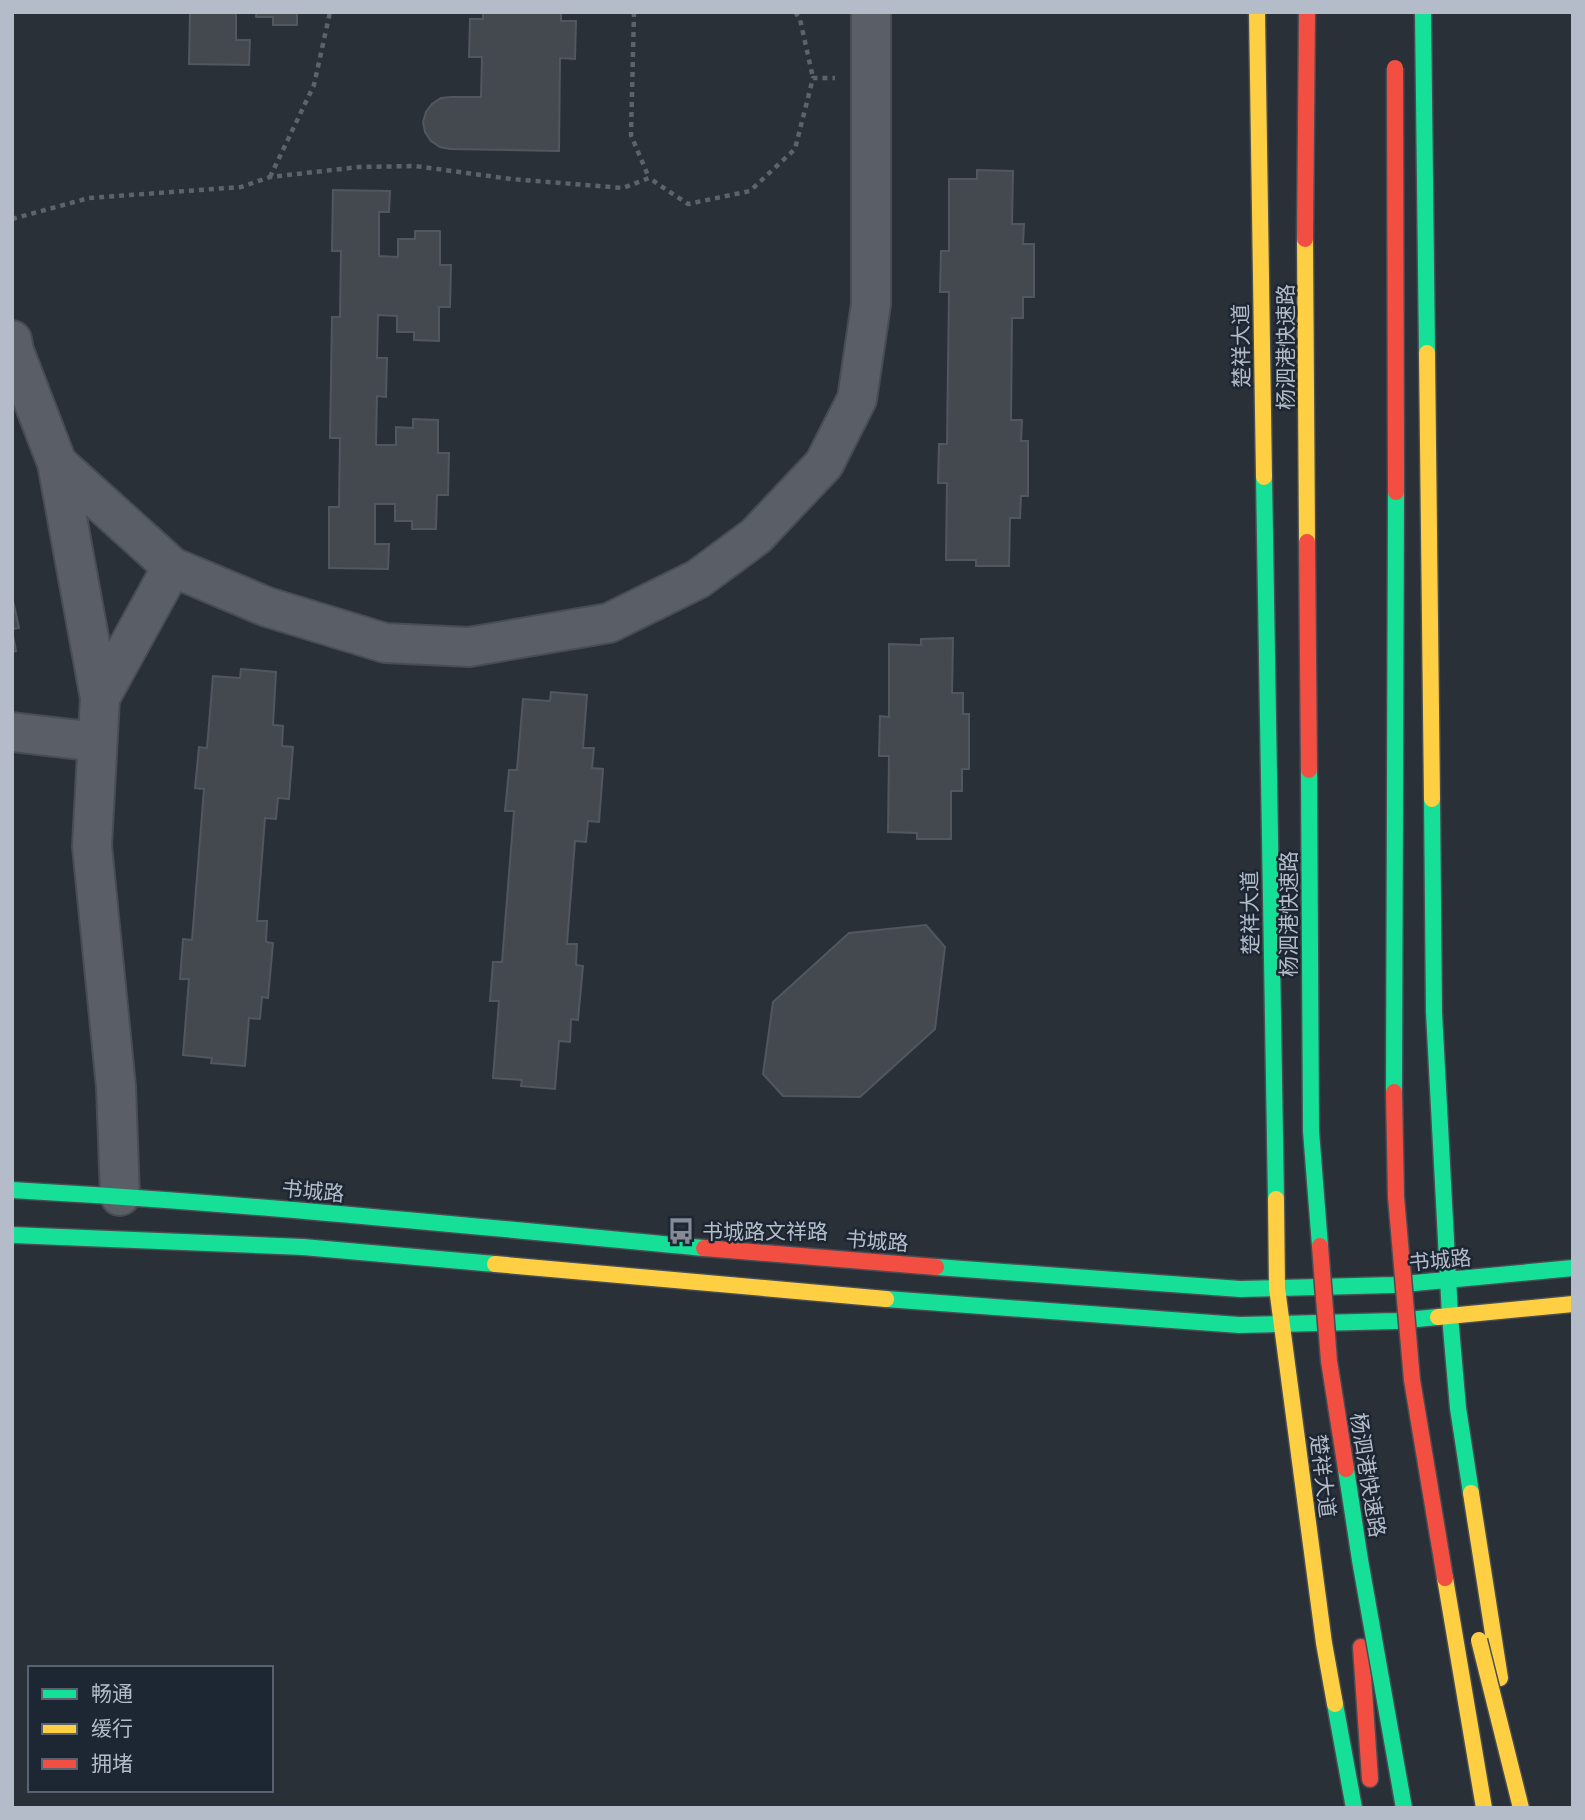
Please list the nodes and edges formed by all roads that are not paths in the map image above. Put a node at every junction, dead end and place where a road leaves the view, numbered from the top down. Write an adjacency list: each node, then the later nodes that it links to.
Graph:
1 (871, 12): 10 (street)
2 (1257, 12): 19 (main road, 楚祥大道)
3 (1292, 12): 7 (main road, bridge)
4 (1307, 12): 7 (main road, 杨泗港快速路, bridge)
5 (1423, 12): 18 (main road)
6 (1395, 63): 23 (main road, bridge)
7 (1305, 182): 24 (main road, 杨泗港快速路, bridge)
8 (12, 340): 9 (street)
9 (57, 463): 10 (street); 11 (street)
10 (172, 567): 11 (street)
11 (100, 698): 13 (street)
12 (12, 732): 13 (street)
13 (97, 743): 15 (street)
14 (12, 1190): 15 (main road, 书城路)
15 (120, 1196): 19 (main road, 书城路)
16 (12, 1235): 22 (main road)
17 (1573, 1268): 18 (main road, 书城路)
18 (1448, 1280): 19 (main road, 书城路); 21 (main road)
19 (1277, 1288): 22 (main road, 楚祥大道)
20 (1573, 1304): 21 (main road)
21 (1450, 1316): 22 (main road); 31 (main road)
22 (1282, 1324): 28 (main road, 楚祥大道)
23 (1416, 1407): 25 (main road, bridge); 30 (main road, bridge)
24 (1352, 1512): 27 (main road, bridge); 29 (main road, 杨泗港快速路, bridge)
25 (1459, 1566)
26 (1473, 1619): 31 (main road, bridge)
27 (1371, 1794)
28 (1354, 1808)
29 (1404, 1808)
30 (1484, 1808)
31 (1520, 1808)

